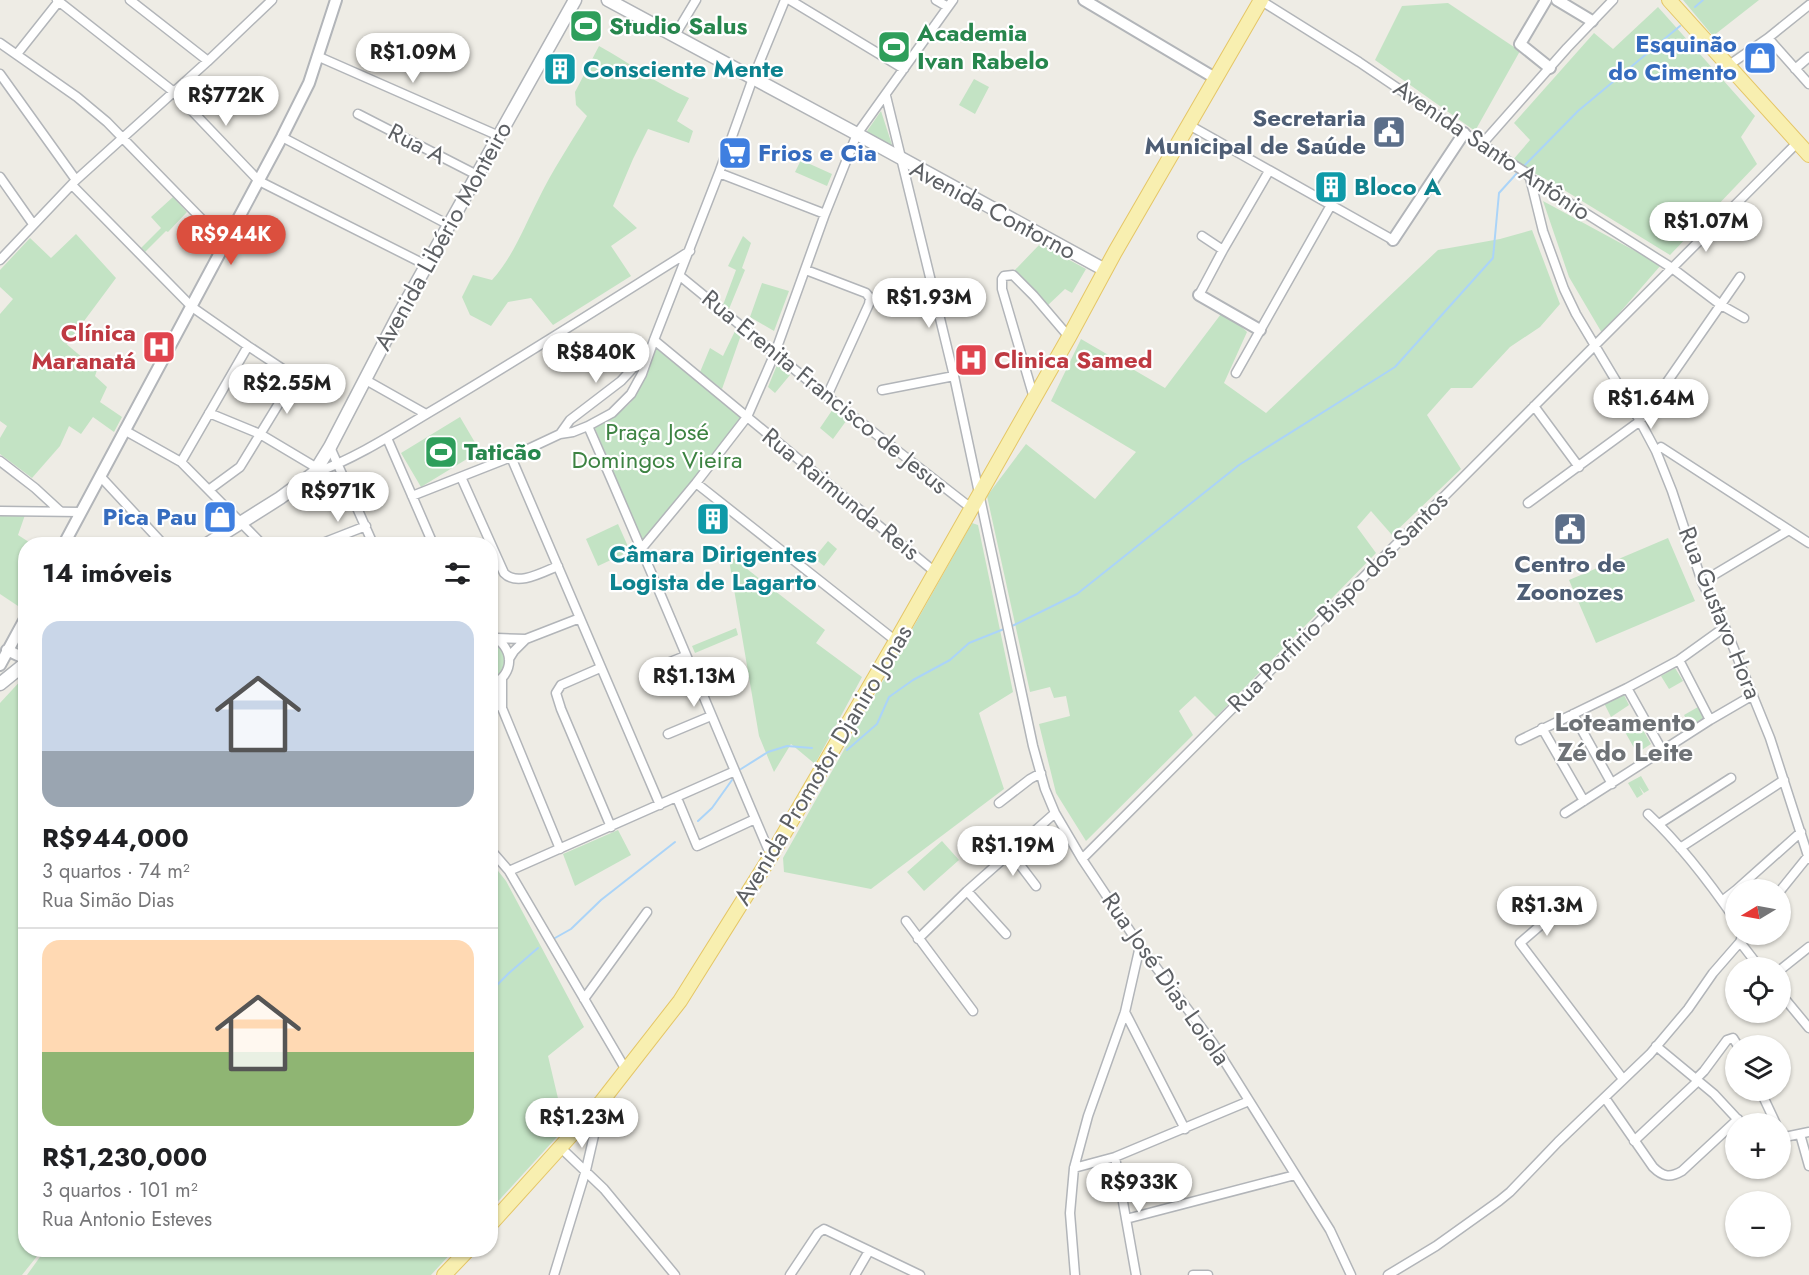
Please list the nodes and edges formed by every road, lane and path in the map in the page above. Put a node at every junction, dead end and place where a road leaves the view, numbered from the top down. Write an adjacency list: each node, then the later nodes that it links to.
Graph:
1 (130, 0): 26 (street)
2 (336, 0): 24 (street)
3 (575, 0): 41 (main road, Avenida Libério Monteiro)
4 (608, 0): 20 (main road, Avenida Contorno)
5 (696, 0): 20 (street)
6 (785, 0): 32 (street)
7 (790, 0): 29 (street)
8 (936, 0): 17 (street)
9 (1084, 0): 33 (street)
10 (1260, 0): 33 (main road, Avenida Contorno); 39 (street, Avenida Santo Antônio)
11 (1546, 0): 28 (street)
12 (1557, 0): 19 (street)
13 (1613, 0): 19 (street)
14 (1669, 0): 27 (main road)
15 (58, 1): 23 (street); 35 (street)
16 (268, 1): 26 (street)
17 (950, 4): 29 (street)
18 (1809, 5): 21 (street)
19 (1592, 21): 28 (street)
20 (675, 35): 32 (main road, Avenida Contorno)
21 (1768, 38): 27 (street); 30 (street)
22 (0, 44): 23 (street)
23 (17, 54): 43 (street)
24 (318, 56): 41 (street); 42 (street)
25 (1809, 57): 30 (street)
26 (208, 62): 35 (street)
27 (1729, 65): 44 (main road)
28 (1550, 68): 45 (street)
29 (904, 69): 36 (street)
30 (1795, 69): 34 (street)
31 (0, 74): 54 (street)
32 (753, 78): 40 (main road, Avenida Contorno); 49 (street)
33 (1215, 78): 38 (main road, Avenida Contorno)
34 (1809, 84)
35 (174, 92): 43 (street); 53 (street)
36 (886, 96): 40 (street); 47 (street, Rua José Dias Loiola)
37 (358, 114): 50 (street, Rua A)
38 (1189, 125): 48 (street); 68 (main road, Avenida Contorno)
39 (1464, 133): 45 (street, Avenida Santo Antônio); 60 (street)
40 (857, 134): 47 (main road, Avenida Contorno); 56 (street)
41 (499, 136): 50 (main road, Avenida Libério Monteiro)
42 (282, 137): 53 (street); 58 (street)
43 (124, 138): 54 (street); 61 (street)
44 (1798, 142): 46 (main road); 66 (street, Rua Porfirio Bispo dos Santos)
45 (1482, 144): 52 (street, Avenida Santo Antônio)
46 (1809, 155)
47 (902, 160): 68 (main road, Avenida Contorno); 82 (street, Rua José Dias Loiola)
48 (1269, 171): 55 (street); 62 (street)
49 (719, 173): 56 (street); 63 (street)
50 (477, 175): 58 (main road, Avenida Libério Monteiro)
51 (0, 177): 57 (street)
52 (1530, 177): 66 (street, Avenida Santo Antônio); 78 (street, Rua Gustavo Hora)
53 (260, 181): 61 (street); 65 (street)
54 (74, 183): 57 (street); 73 (street)
55 (1331, 205): 60 (street); 75 (street)
56 (825, 214): 67 (street)
57 (33, 224): 64 (street)
58 (448, 225): 65 (main road, Avenida Libério Monteiro)
59 (1202, 237): 62 (street)
60 (1393, 240)
61 (226, 244): 73 (street)
62 (1223, 250): 71 (street)
63 (690, 251): 69 (street); 89 (street)
64 (0, 260)
65 (426, 265): 83 (main road, Avenida Libério Monteiro)
66 (1672, 268): 72 (street, Avenida Santo Antônio); 78 (street, Rua Porfirio Bispo dos Santos)
67 (806, 270): 80 (street); 85 (street)
68 (1105, 270): 76 (main road, Avenida Promotor Djaniro Jonas)
69 (680, 276): 77 (street); 80 (street, Rua Erenita Francisco de Jesus)
70 (1740, 277): 72 (street)
71 (1199, 295): 75 (street)
72 (1721, 305): 74 (street, Avenida Santo Antônio); 91 (street)
73 (192, 307): 79 (street); 94 (street)
74 (1744, 318)
75 (1260, 330): 81 (street)
76 (1069, 337): 86 (main road, Avenida Promotor Djaniro Jonas); 86 (street)
77 (652, 343): 90 (street); 92 (street); 93 (street)
78 (1594, 345): 87 (street, Rua Porfirio Bispo dos Santos); 91 (street, Rua Gustavo Hora)
79 (248, 346): 88 (street); 96 (street)
80 (775, 353): 85 (street, Rua Erenita Francisco de Jesus); 90 (street)
81 (1236, 373)
82 (954, 376): 84 (street); 111 (street, Rua José Dias Loiola)
83 (364, 380): 89 (street); 99 (main road, Avenida Libério Monteiro)
84 (882, 390)
85 (827, 396): 114 (street, Rua Erenita Francisco de Jesus)
86 (1034, 399): 111 (main road, Avenida Promotor Djaniro Jonas)
87 (1534, 406): 105 (street); 187 (street, Rua Porfirio Bispo dos Santos)
88 (209, 413): 96 (street); 103 (street)
89 (426, 414): 98 (street)
90 (747, 417): 109 (street); 133 (street, Rua Raimunda Reis)
91 (1641, 421): 100 (street, Rua Gustavo Hora); 105 (street)
92 (568, 423): 95 (street); 97 (street)
93 (588, 426): 95 (street); 130 (street)
94 (124, 430): 103 (street); 107 (street)
95 (573, 432): 97 (street)
96 (260, 434): 106 (street); 110 (street)
97 (560, 434): 101 (street)
98 (387, 438): 104 (street); 112 (street)
99 (330, 447): 104 (street); 106 (main road, Avenida Libério Monteiro)
100 (1656, 451): 120 (street); 134 (street, Rua Gustavo Hora)
101 (511, 457): 108 (street); 132 (street)
102 (0, 461): 116 (street)
103 (181, 462): 110 (street)
104 (338, 464): 106 (street); 119 (street)
105 (1579, 467): 113 (street)
106 (316, 471): 118 (main road)
107 (99, 476): 117 (street); 122 (street)
108 (461, 477): 112 (street); 128 (street)
109 (696, 483): 130 (street); 141 (street)
110 (210, 489): 118 (street)
111 (979, 493): 114 (main road, Avenida Promotor Djaniro Jonas); 166 (street, Rua José Dias Loiola)
112 (412, 496): 127 (street)
113 (1527, 503)
114 (971, 508): 133 (main road, Avenida Promotor Djaniro Jonas)
115 (0, 511): 116 (street)
116 (60, 511): 117 (street)
117 (81, 512): 121 (street)
118 (241, 523): 123 (main road); 124 (street)
119 (366, 526): 125 (street); 126 (street)
120 (1789, 530): 129 (street); 134 (street)
121 (68, 537)
122 (156, 537)
123 (218, 537)
124 (255, 537)
125 (338, 537)
126 (370, 537)
127 (430, 537)
128 (488, 537)
129 (1809, 543)
130 (642, 548): 144 (street)
131 (498, 560): 132 (street)
132 (558, 566): 135 (street)
133 (935, 572): 141 (main road, Avenida Promotor Djaniro Jonas)
134 (1702, 582): 136 (street, Rua Gustavo Hora)
135 (580, 618): 140 (street); 150 (street)
136 (1725, 627): 146 (street); 155 (street, Rua Gustavo Hora)
137 (18, 631): 142 (street)
138 (498, 636): 140 (street)
139 (498, 639): 145 (street)
140 (526, 639): 145 (street)
141 (896, 641): 184 (main road, Avenida Promotor Djaniro Jonas)
142 (7, 650): 143 (street); 147 (street)
143 (18, 656)
144 (686, 656): 148 (street); 159 (street)
145 (509, 659): 151 (street)
146 (1679, 660): 154 (street); 160 (street)
147 (0, 665)
148 (660, 666)
149 (18, 668): 153 (main road)
150 (600, 668): 173 (street); 179 (street)
151 (502, 679): 152 (street); 157 (street)
152 (498, 681)
153 (0, 684)
154 (1628, 688): 158 (street); 164 (street)
155 (1753, 695): 160 (street); 168 (street, Rua Gustavo Hora)
156 (498, 704): 157 (street)
157 (502, 708): 182 (street)
158 (1573, 714): 161 (street); 169 (street)
159 (711, 716): 162 (street); 165 (street)
160 (1710, 720): 164 (street)
161 (1542, 728): 163 (street); 171 (street)
162 (668, 734)
163 (1520, 740)
164 (1663, 752): 169 (street)
165 (735, 771): 170 (street); 177 (street)
166 (1041, 773): 172 (street); 174 (street, Rua José Dias Loiola)
167 (1731, 778): 178 (street)
168 (1785, 780): 180 (street, Rua Gustavo Hora); 181 (street)
169 (1612, 784): 171 (street)
170 (676, 798): 173 (street); 177 (street)
171 (1584, 801): 175 (street)
172 (999, 803)
173 (660, 805): 179 (street)
174 (1056, 813): 183 (street); 187 (street, Rua José Dias Loiola)
175 (1565, 813)
176 (1648, 814): 178 (street)
177 (755, 819): 184 (street)
178 (1659, 824): 181 (street)
179 (611, 827): 182 (street)
180 (1801, 832): 185 (street, Rua Gustavo Hora); 189 (street)
181 (1680, 848): 194 (street)
182 (560, 849): 188 (street)
183 (1011, 853): 191 (street); 192 (street)
184 (771, 856): 212 (main road, Avenida Promotor Djaniro Jonas)
185 (1809, 857): 190 (street)
186 (498, 858): 188 (street)
187 (1082, 859): 202 (street, Rua José Dias Loiola)
188 (509, 871): 205 (street)
189 (1748, 879)
190 (1790, 879)
191 (1036, 886)
192 (967, 891): 199 (street); 200 (street)
193 (1725, 899): 194 (street)
194 (1722, 901): 195 (street)
195 (1725, 905)
196 (1557, 911): 213 (street)
197 (647, 912): 205 (street)
198 (906, 921): 200 (street)
199 (1006, 934)
200 (918, 939): 207 (street)
201 (1735, 945): 211 (street)
202 (1140, 946): 208 (street); 217 (street, Rua José Dias Loiola)
203 (1809, 947): 204 (street)
204 (1791, 961)
205 (584, 999): 212 (street)
206 (1791, 1006): 209 (street)
207 (973, 1011)
208 (1125, 1012): 219 (street); 226 (street)
209 (1809, 1028)
210 (1725, 1043): 214 (street)
211 (1656, 1046): 213 (street); 214 (street)
212 (626, 1070): 216 (main road, Avenida Promotor Djaniro Jonas)
213 (1623, 1079): 215 (street)
214 (1697, 1080): 218 (street); 222 (street)
215 (1605, 1098): 222 (street); 244 (street)
216 (602, 1101): 223 (main road, Avenida Promotor Djaniro Jonas); 227 (street)
217 (1249, 1101): 219 (street); 228 (street, Rua José Dias Loiola)
218 (1732, 1113)
219 (1185, 1129): 224 (street)
220 (1805, 1133): 225 (street)
221 (1725, 1134): 222 (street)
222 (1634, 1141)
223 (561, 1148): 227 (street); 229 (main road, Avenida Promotor Djaniro Jonas)
224 (1115, 1157): 226 (street); 230 (street)
225 (1809, 1166)
226 (1074, 1168): 239 (street)
227 (586, 1170): 234 (street); 235 (street)
228 (1295, 1175): 230 (street); 243 (street, Rua José Dias Loiola)
229 (498, 1215)
230 (1126, 1220): 240 (street)
231 (869, 1251): 236 (street); 237 (street); 238 (street)
232 (461, 1257): 233 (main road)
233 (444, 1275)
234 (554, 1275)
235 (675, 1275)
236 (790, 1275)
237 (855, 1275)
238 (920, 1275)
239 (1075, 1275)
240 (1136, 1275)
241 (1193, 1275): 242 (street)
242 (1208, 1275)
243 (1351, 1275)
244 (1388, 1275)

